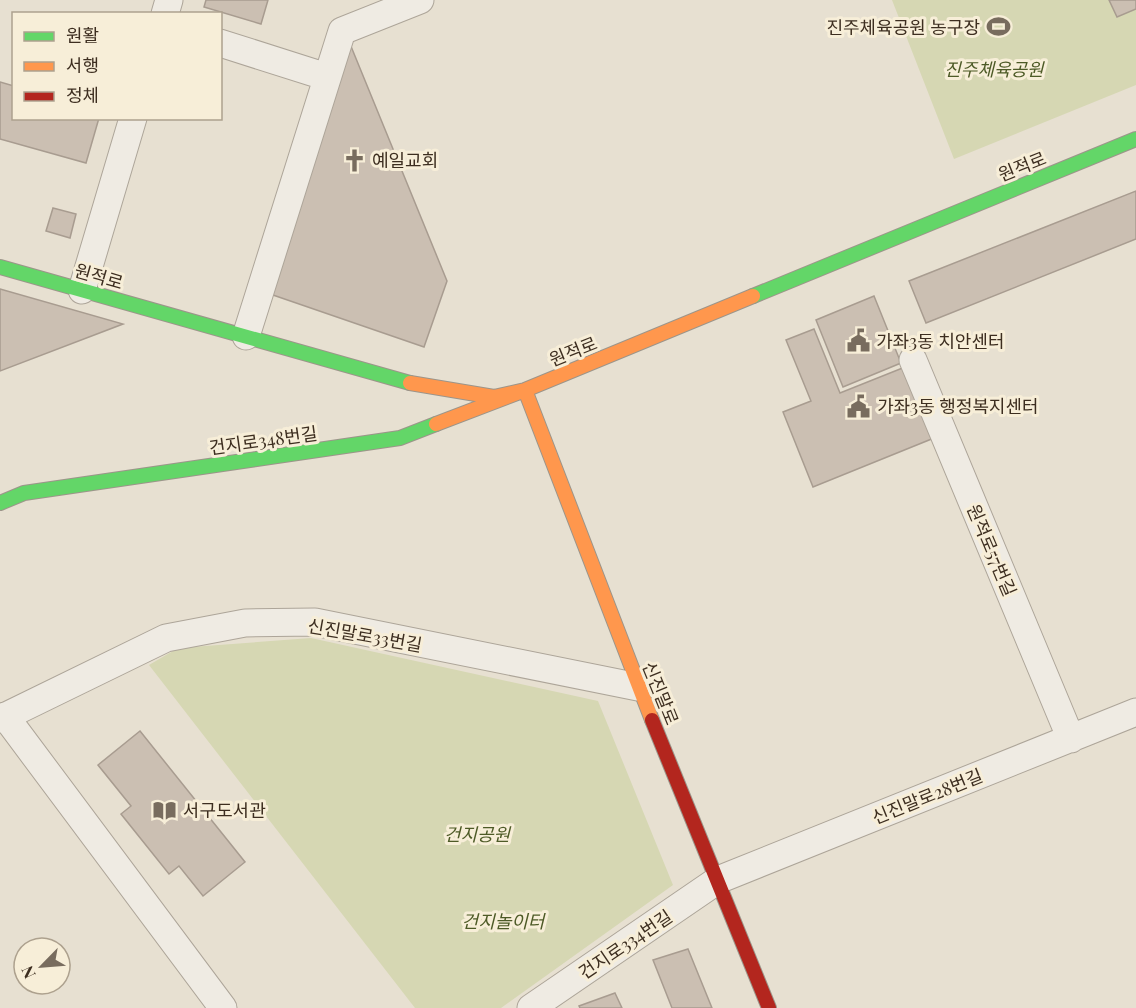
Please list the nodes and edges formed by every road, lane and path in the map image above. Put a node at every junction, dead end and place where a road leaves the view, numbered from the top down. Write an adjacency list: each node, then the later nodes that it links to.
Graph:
1 (420, 0): 3 (street)
2 (222, 44): 3 (street)
3 (327, 77): 8 (street)
4 (132, 120): 7 (street)
5 (1136, 139): 10 (street, 원적로)
6 (0, 267): 7 (street, 원적로)
7 (82, 290): 8 (street, 원적로)
8 (246, 336): 10 (street, 원적로)
9 (914, 360): 15 (street, 원적로57번길)
10 (525, 390): 11 (street, 건지로348번길); 12 (street, 신진말로)
11 (0, 503)
12 (638, 687): 14 (street, 신진말로33번길); 16 (street, 신진말로)
13 (1136, 712): 15 (street, 신진말로28번길)
14 (3, 717): 17 (street)
15 (1071, 739): 16 (street, 신진말로28번길)
16 (718, 880): 18 (street, 건지로334번길); 19 (street, 신진말로)
17 (223, 1008)
18 (531, 1008)
19 (769, 1008)

